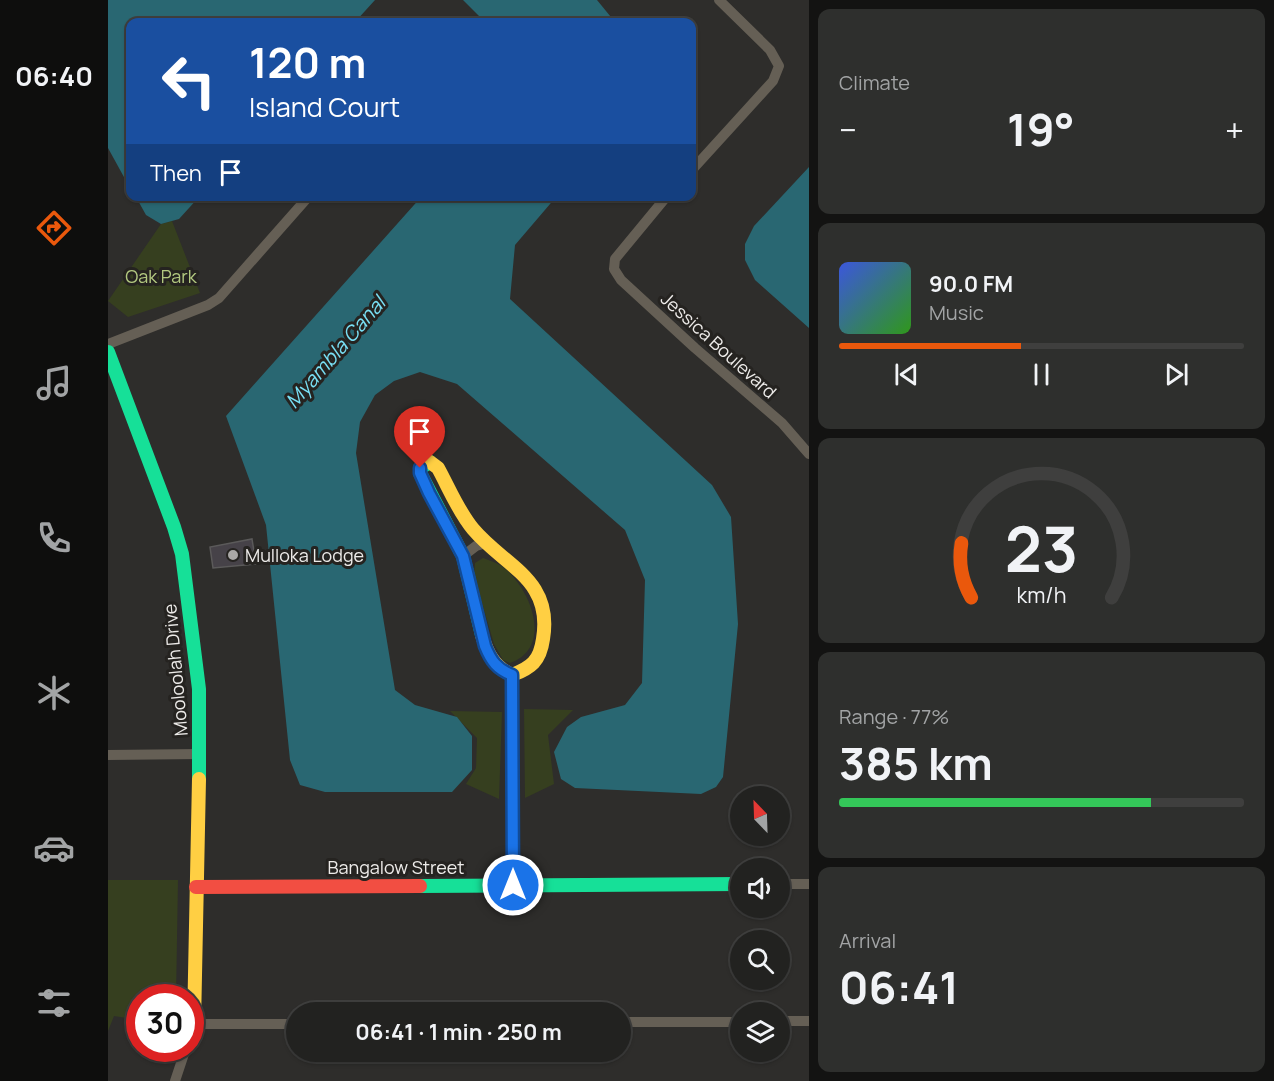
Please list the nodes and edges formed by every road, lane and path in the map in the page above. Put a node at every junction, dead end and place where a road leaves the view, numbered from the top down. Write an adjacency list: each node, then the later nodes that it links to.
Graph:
1 (719, 0): 2 (street)
2 (696, 166)
3 (305, 201): 5 (street)
4 (663, 201): 7 (street, Jessica Boulevard)
5 (108, 344)
6 (108, 352): 11 (street, Mooloolah Drive)
7 (809, 454)
8 (486, 543): 9 (street); 9 (street); 10 (street)
9 (463, 556): 10 (street)
10 (512, 675): 16 (street)
11 (200, 754): 12 (street); 17 (street, Mooloolah Drive)
12 (108, 755)
13 (730, 884): 16 (street, Bangalow Street)
14 (790, 884): 15 (street)
15 (809, 884)
16 (513, 885): 17 (street, Bangalow Street)
17 (196, 887): 18 (street, Mooloolah Drive)
18 (193, 984)
19 (790, 1021): 20 (street)
20 (809, 1021)
21 (631, 1022): 22 (street)
22 (730, 1022)
23 (286, 1025): 24 (street)
24 (204, 1028)
25 (181, 1062): 26 (street)
26 (175, 1081)

